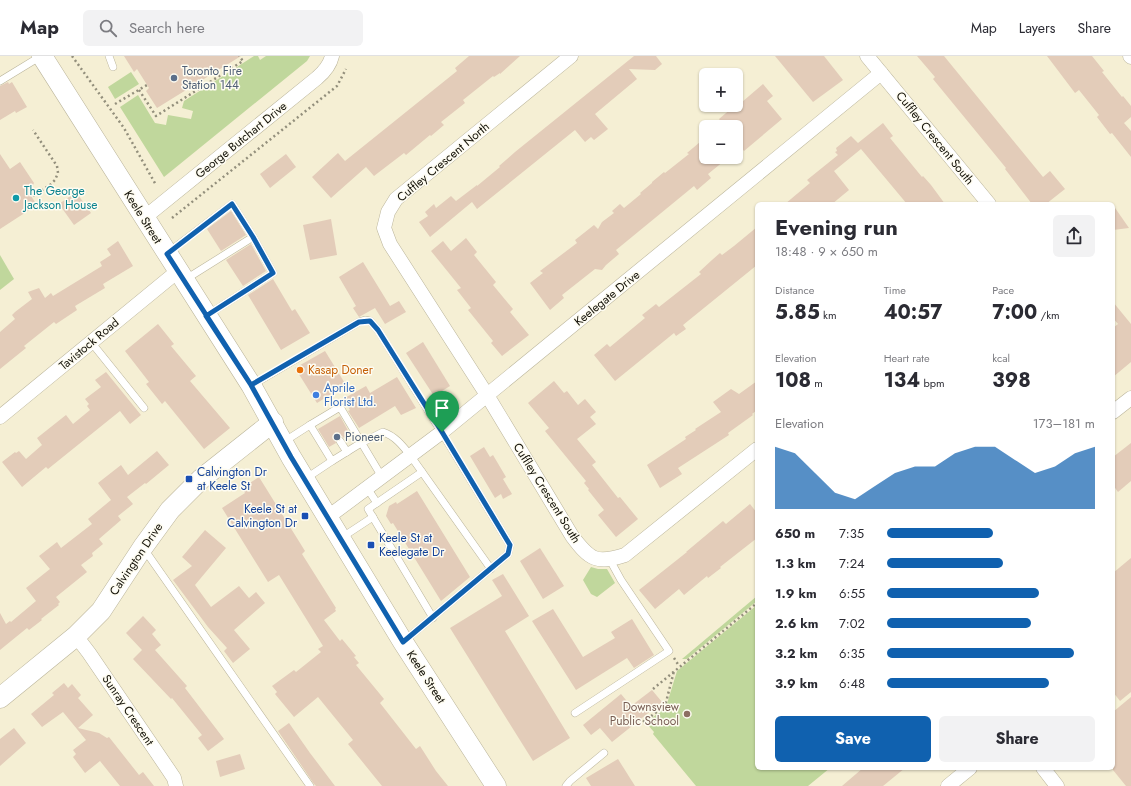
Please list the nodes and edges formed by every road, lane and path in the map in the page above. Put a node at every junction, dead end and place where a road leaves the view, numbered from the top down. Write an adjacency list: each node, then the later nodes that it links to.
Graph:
1 (41, 56): 11 (lane); 19 (main road, Keele Street)
2 (72, 56): 16 (path)
3 (109, 56): 8 (lane)
4 (239, 56): 13 (path)
5 (332, 56): 19 (street, George Butchart Drive)
6 (571, 56): 27 (street, Cuffley Crescent North)
7 (868, 56): 10 (street)
8 (113, 67)
9 (346, 69): 20 (path)
10 (881, 73): 18 (street, Cuffley Crescent South); 27 (street, Keelegate Drive)
11 (0, 81)
12 (147, 85): 13 (path)
13 (138, 90): 14 (path)
14 (115, 104)
15 (33, 130): 17 (path)
16 (156, 186)
17 (33, 196)
18 (987, 202)
19 (144, 218): 22 (main road, Keele Street)
20 (172, 218)
21 (253, 237): 22 (lane); 23 (lane); 24 (lane)
22 (167, 254): 23 (main road, Keele Street)
23 (181, 275): 24 (main road, Keele Street); 25 (street, Tavistock Road)
24 (206, 316): 26 (main road, Keele Street)
25 (91, 342): 29 (lane); 32 (street, Tavistock Road)
26 (251, 385): 33 (main road, Keele Street); 36 (lane)
27 (487, 395): 36 (street, Keelegate Drive); 53 (street, Cuffley Crescent South)
28 (1131, 398): 30 (street)
29 (144, 408)
30 (1115, 410)
31 (324, 416): 34 (lane); 35 (lane); 39 (lane)
32 (0, 417)
33 (273, 422): 38 (main road, Keele Street); 52 (main road, Calvington Drive)
34 (328, 423)
35 (310, 425): 38 (lane); 43 (lane)
36 (442, 432): 42 (street, Keelegate Drive); 54 (lane)
37 (340, 441): 41 (lane)
38 (284, 442): 46 (main road, Keele Street)
39 (361, 443): 41 (lane); 42 (lane); 45 (lane)
40 (755, 451): 53 (street)
41 (347, 452): 43 (lane)
42 (410, 455): 44 (lane); 45 (street, Keelegate Drive)
43 (332, 461): 46 (lane)
44 (422, 472): 48 (lane); 54 (lane)
45 (382, 477): 47 (street, Keelegate Drive)
46 (305, 479): 49 (main road, Keele Street)
47 (367, 488): 48 (lane); 49 (street, Keelegate Drive)
48 (377, 503): 50 (lane)
49 (328, 517): 51 (main road, Keele Street)
50 (373, 517): 51 (lane); 56 (lane)
51 (340, 538): 58 (main road, Keele Street)
52 (143, 546): 57 (main road, Calvington Drive); 68 (lane)
53 (610, 560): 62 (lane)
54 (491, 569): 56 (lane)
55 (755, 605): 59 (path)
56 (433, 618): 58 (lane)
57 (76, 636): 61 (main road, Calvington Drive); 67 (street, Sunray Crescent)
58 (403, 642): 69 (main road, Keele Street)
59 (674, 671): 60 (path); 63 (path)
60 (653, 689)
61 (0, 698)
62 (575, 713)
63 (643, 722)
64 (604, 753): 70 (lane)
65 (968, 770): 71 (street)
66 (1045, 770): 72 (street)
67 (176, 786)
68 (310, 786)
69 (496, 786)
70 (566, 786)
71 (948, 786)
72 (1057, 786)

